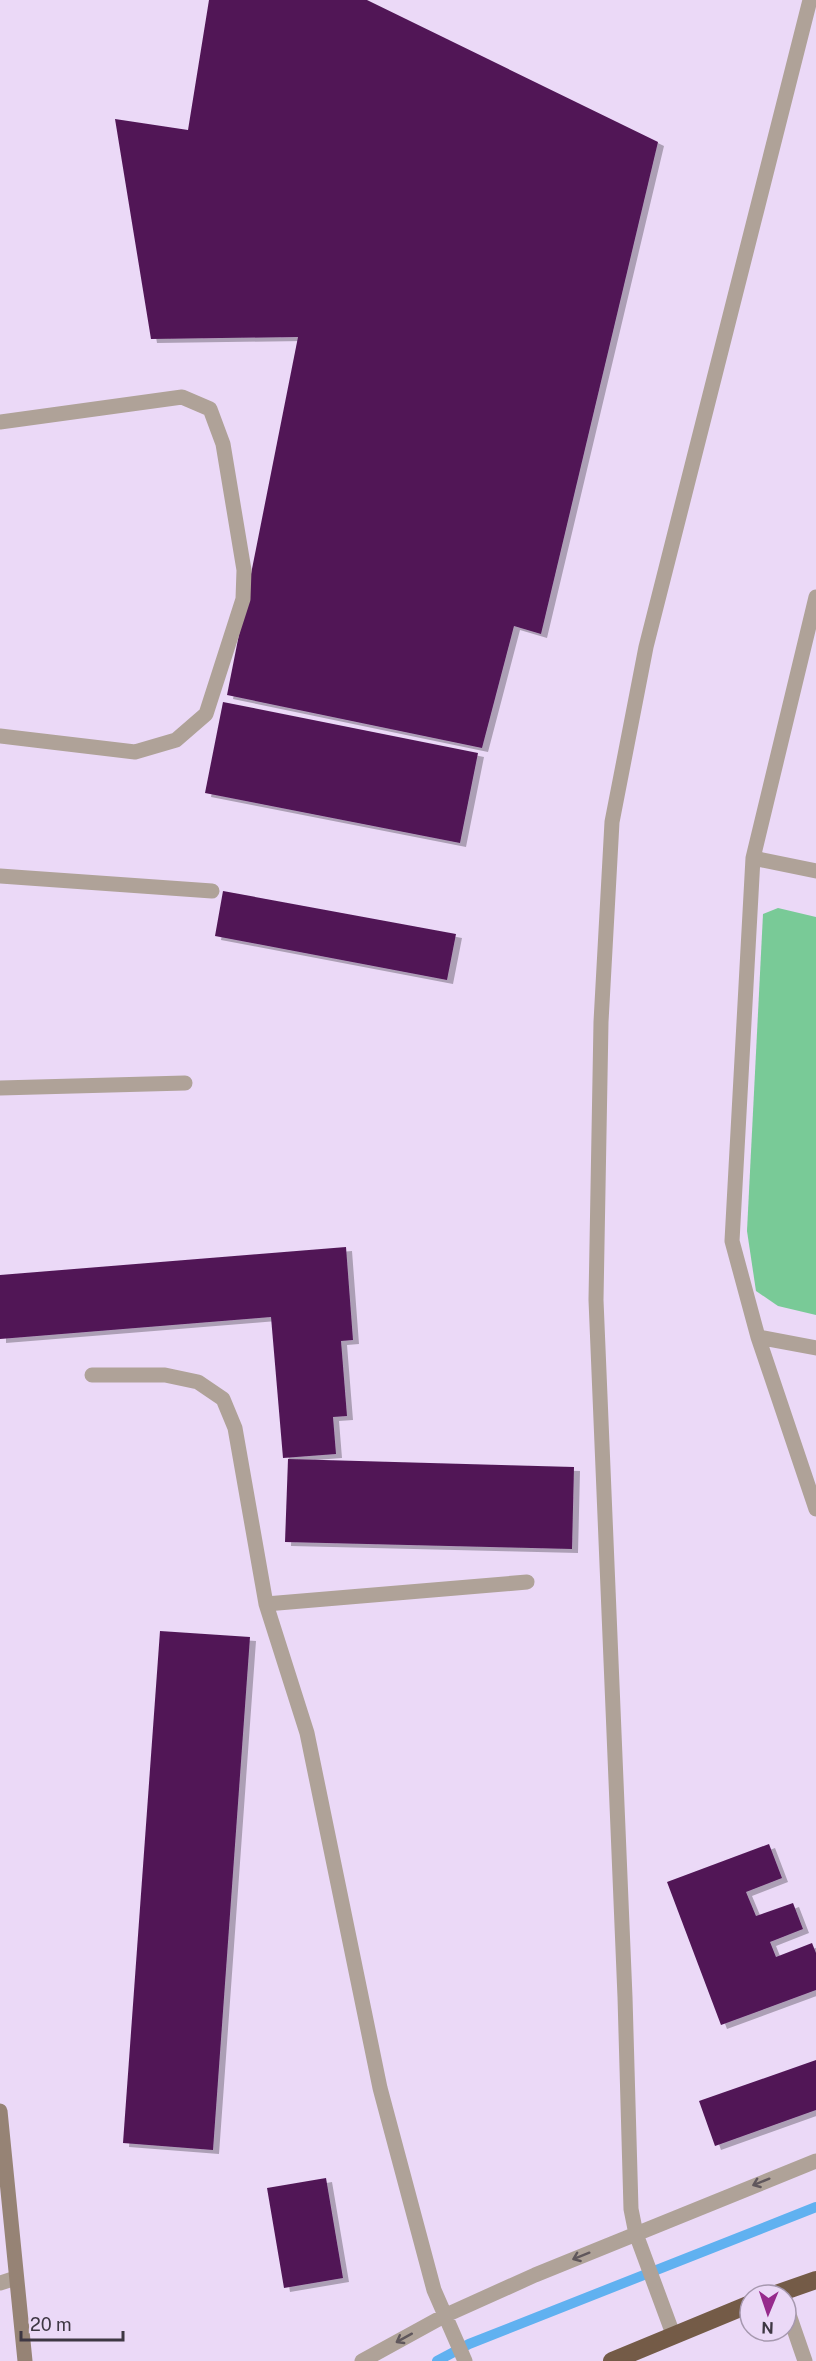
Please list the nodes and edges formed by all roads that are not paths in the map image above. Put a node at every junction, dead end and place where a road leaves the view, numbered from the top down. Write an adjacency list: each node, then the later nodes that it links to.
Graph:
1 (810, 0): 19 (street)
2 (0, 422): 4 (street)
3 (816, 597): 5 (street)
4 (0, 736)
5 (753, 858): 6 (street); 11 (street)
6 (816, 871)
7 (0, 876): 8 (street)
8 (212, 891)
9 (185, 1083): 10 (street)
10 (0, 1088)
11 (758, 1337): 12 (street); 14 (street)
12 (816, 1348)
13 (92, 1374): 16 (street)
14 (816, 1509)
15 (527, 1582): 16 (street)
16 (266, 1604): 25 (street)
17 (0, 2111): 20 (street)
18 (816, 2161): 19 (street, one-way to 19)
19 (636, 2234): 25 (street, one-way to 25); 26 (street)
20 (16, 2278): 22 (street); 29 (street)
21 (816, 2280): 23 (highway)
22 (0, 2283)
23 (798, 2289)
24 (738, 2309): 26 (highway)
25 (444, 2316): 30 (street, one-way to 30); 31 (street)
26 (673, 2334): 32 (highway)
27 (798, 2341): 28 (street)
28 (804, 2357)
29 (25, 2361)
30 (362, 2361)
31 (465, 2361)
32 (612, 2361)

